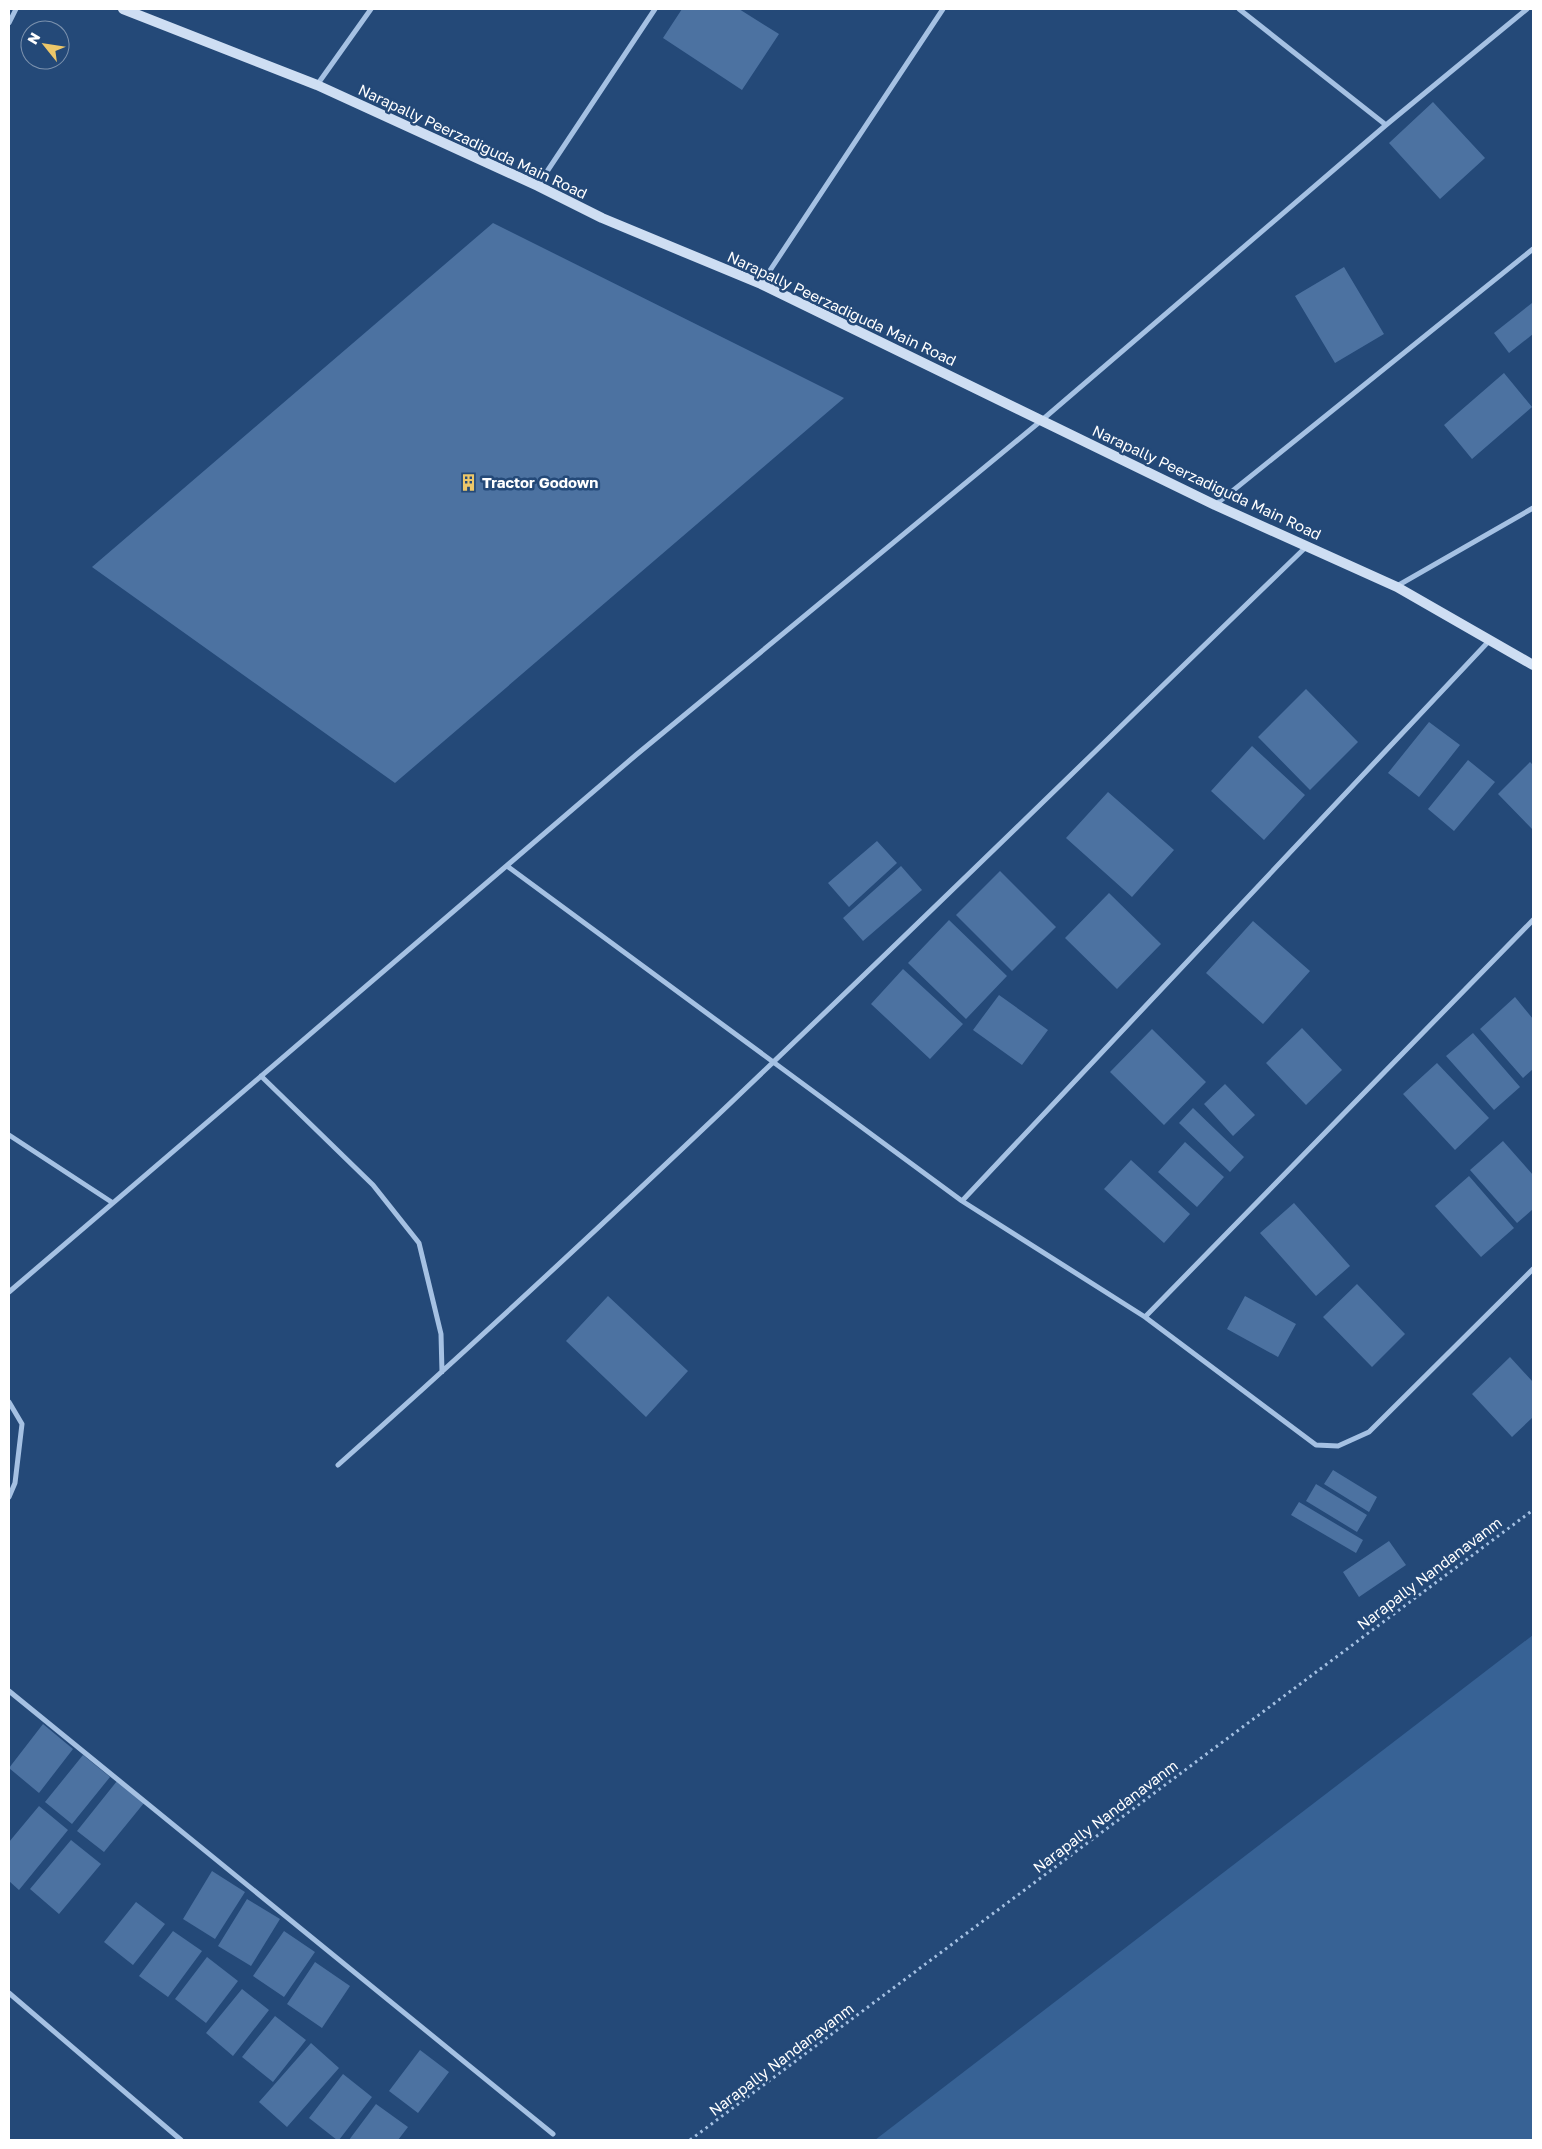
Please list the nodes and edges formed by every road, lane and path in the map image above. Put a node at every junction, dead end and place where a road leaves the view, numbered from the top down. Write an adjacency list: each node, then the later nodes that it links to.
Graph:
1 (16, 9): 8 (street)
2 (123, 9): 9 (street, Narapally Peerzadiguda Main Road)
3 (371, 9): 9 (street)
4 (656, 9): 11 (street)
5 (943, 9): 13 (street)
6 (1239, 9): 10 (street)
7 (1527, 9): 10 (street)
8 (9, 23)
9 (317, 86): 11 (street, Narapally Peerzadiguda Main Road)
10 (1386, 125): 14 (street)
11 (538, 186): 13 (street, Narapally Peerzadiguda Main Road)
12 (1533, 249): 15 (street)
13 (761, 284): 14 (street, Narapally Peerzadiguda Main Road)
14 (1042, 420): 15 (street, Narapally Peerzadiguda Main Road); 21 (street)
15 (1215, 505): 17 (street, Narapally Peerzadiguda Main Road)
16 (1533, 508): 18 (street)
17 (1308, 546): 18 (street, Narapally Peerzadiguda Main Road); 23 (street)
18 (1397, 587): 19 (street, Narapally Peerzadiguda Main Road)
19 (1490, 640): 20 (street, Narapally Peerzadiguda Main Road); 26 (street)
20 (1533, 665)
21 (507, 866): 23 (street); 24 (street)
22 (1533, 920): 30 (street)
23 (773, 1062): 26 (street); 31 (street)
24 (261, 1076): 27 (street); 31 (street)
25 (9, 1135): 27 (street)
26 (962, 1201): 30 (street)
27 (113, 1203): 29 (street)
28 (1533, 1269): 30 (street)
29 (9, 1292)
30 (1145, 1317)
31 (442, 1372): 33 (street)
32 (9, 1402): 34 (street)
33 (338, 1465)
34 (9, 1497)
35 (1533, 1510): 40 (path, Narapally Nandanavanm)
36 (9, 1691): 38 (street)
37 (9, 1993): 39 (street)
38 (553, 2134)
39 (181, 2140)
40 (690, 2140)

